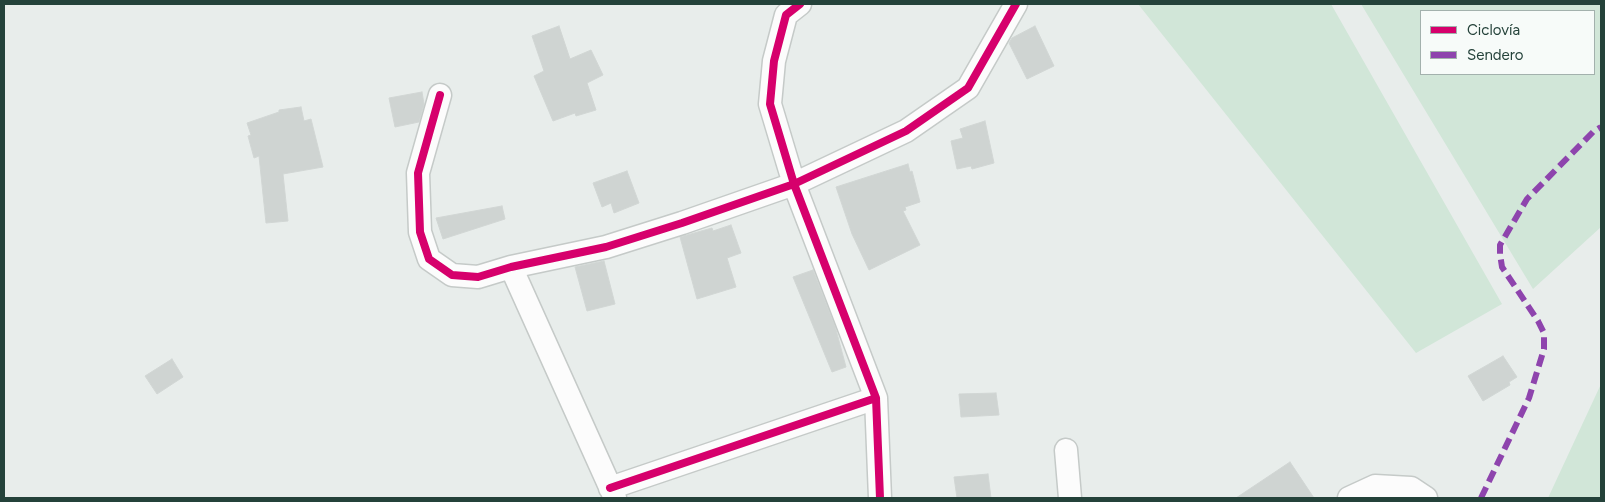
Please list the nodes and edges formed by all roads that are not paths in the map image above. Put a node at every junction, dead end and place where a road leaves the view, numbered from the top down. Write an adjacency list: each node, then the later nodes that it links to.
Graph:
1 (800, 4): 4 (street)
2 (1016, 4): 4 (street)
3 (440, 96): 5 (street)
4 (794, 184): 5 (street); 6 (street)
5 (511, 267): 8 (street)
6 (876, 398): 8 (street); 9 (street)
7 (1066, 450): 10 (street)
8 (612, 493)
9 (880, 498)
10 (1070, 498)
11 (1349, 498): 12 (street)
12 (1426, 498)

